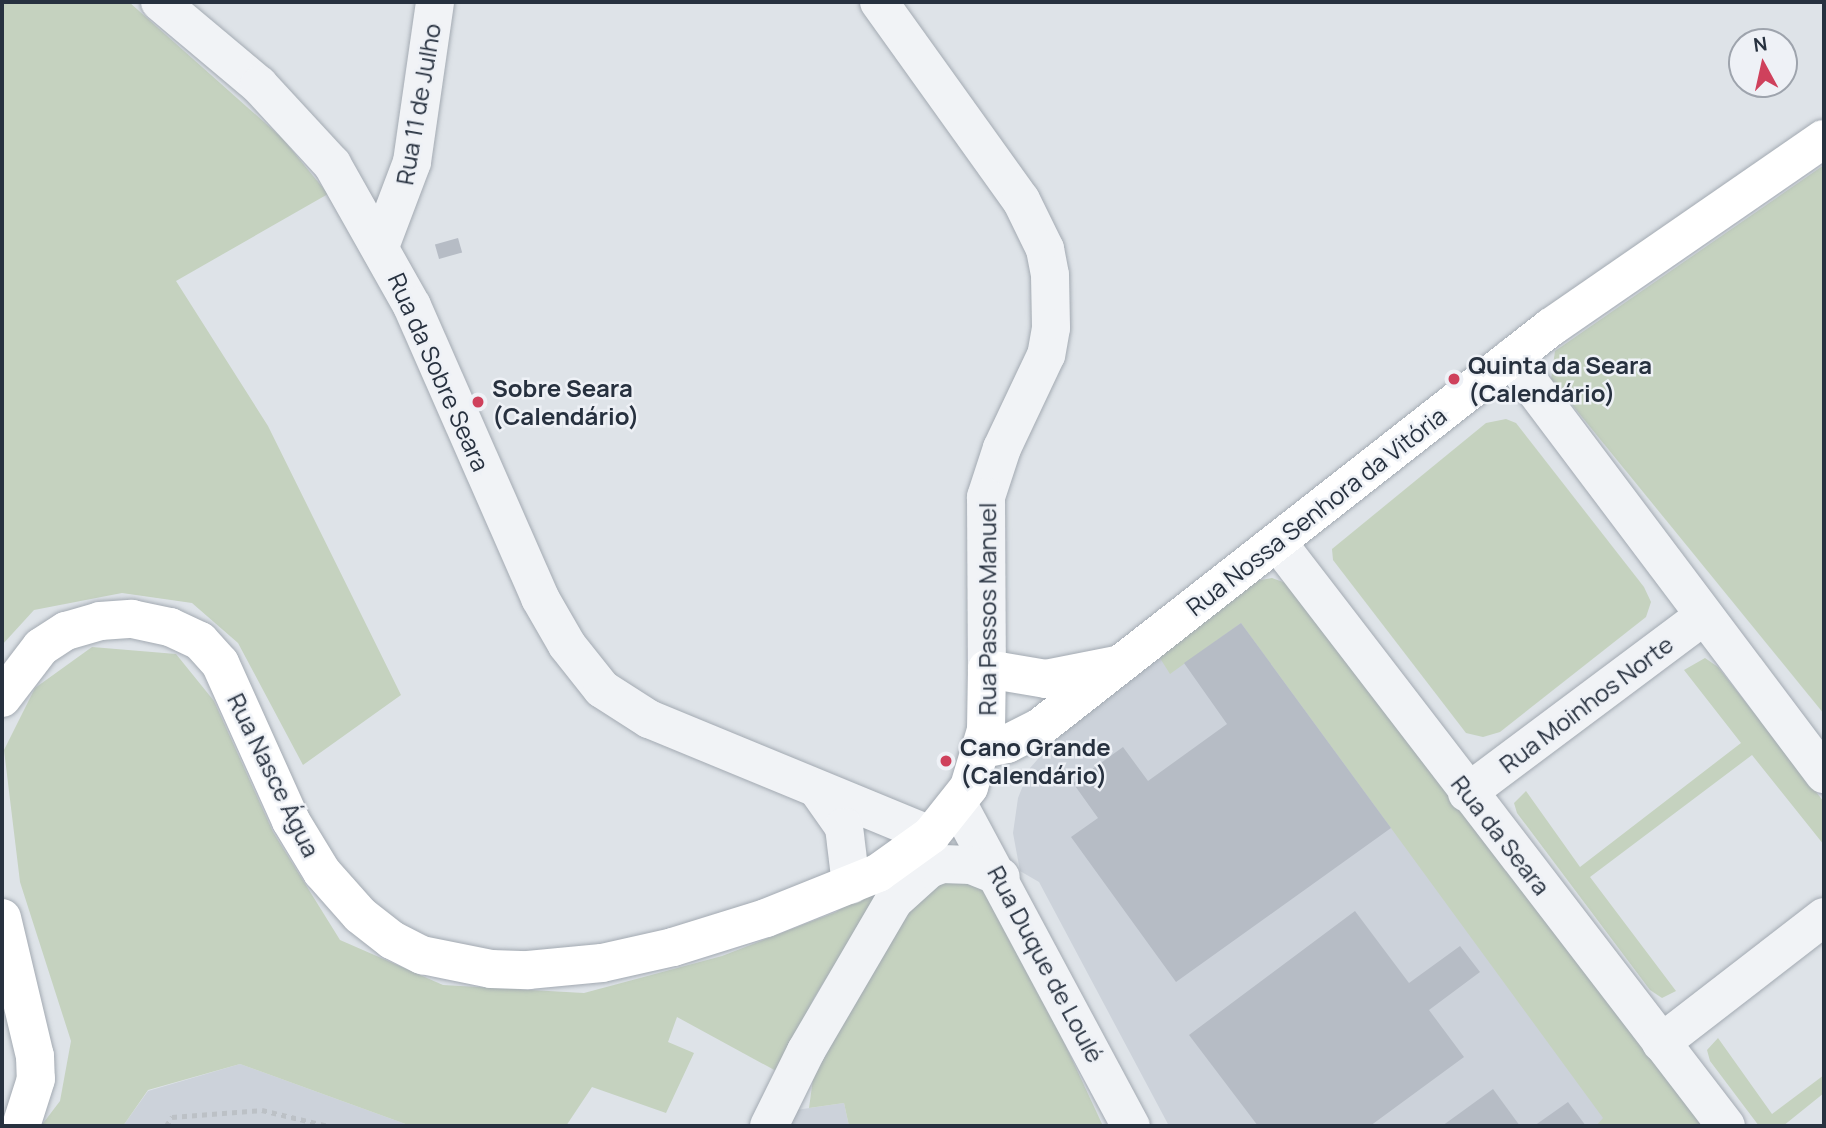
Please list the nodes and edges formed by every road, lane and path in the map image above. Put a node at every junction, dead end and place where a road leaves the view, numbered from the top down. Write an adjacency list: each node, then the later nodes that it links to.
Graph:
1 (160, 2): 5 (street, Rua da Sobre Seara)
2 (435, 2): 5 (street, Rua 11 de Julho)
3 (879, 2): 10 (street, Rua Passos Manuel)
4 (1824, 139): 6 (main road, Rua Nossa Senhora da Vitória)
5 (381, 244): 14 (street, Rua da Sobre Seara)
6 (1511, 358): 7 (main road, Rua Nossa Senhora da Vitória); 8 (street)
7 (1278, 543): 9 (main road, Rua Nossa Senhora da Vitória); 15 (street, Rua da Seara)
8 (1704, 616): 13 (street); 15 (street, Rua Moinhos Norte)
9 (1116, 665): 10 (main road, Rua Nossa Senhora da Vitória); 12 (main road, Rua Nossa Senhora da Vitória)
10 (987, 668): 12 (main road, Rua Passos Manuel)
11 (2, 698): 19 (main road, Rua Nasce Água)
12 (983, 749): 16 (main road, Rua Passos Manuel)
13 (1824, 775)
14 (818, 790): 17 (street, Rua da Sobre Seara); 19 (street)
15 (1467, 793): 23 (street, Rua da Seara)
16 (958, 804): 17 (main road, Rua Passos Manuel); 18 (street, Rua Duque de Loulé)
17 (924, 842): 19 (main road, Rua Passos Manuel); 20 (street)
18 (1000, 877): 20 (street); 28 (street, Rua Duque de Loulé)
19 (851, 885)
20 (893, 902): 27 (street)
21 (1824, 917): 23 (street)
22 (2, 918): 24 (main road)
23 (1661, 1043): 29 (street, Rua da Seara)
24 (21, 1126)
25 (166, 1126): 26 (path)
26 (328, 1126)
27 (768, 1126)
28 (1131, 1126)
29 (1726, 1126)

